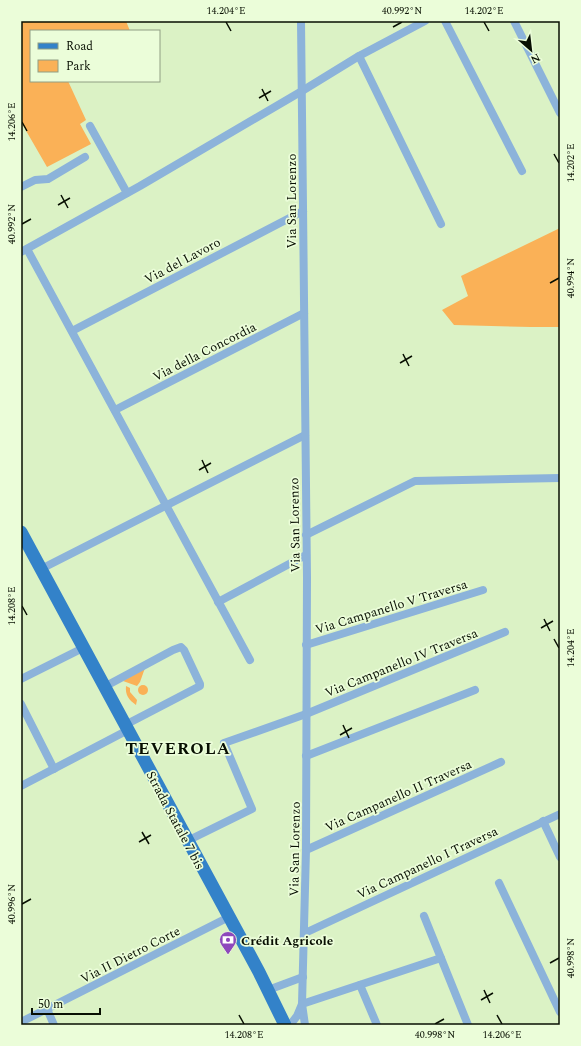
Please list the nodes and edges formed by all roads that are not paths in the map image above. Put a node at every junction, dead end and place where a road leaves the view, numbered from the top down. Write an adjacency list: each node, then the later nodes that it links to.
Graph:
1 (301, 21): 6 (street, Via San Lorenzo)
2 (425, 21): 5 (street)
3 (445, 21): 10 (street)
4 (514, 21): 7 (street)
5 (359, 56): 6 (street); 14 (street)
6 (302, 91): 12 (street); 13 (street, Via San Lorenzo)
7 (560, 113)
8 (90, 126): 12 (street)
9 (85, 157): 11 (street)
10 (522, 172)
11 (21, 187)
12 (127, 193): 15 (street)
13 (303, 211): 16 (street, Via San Lorenzo); 17 (street, Via del Lavoro)
14 (441, 224)
15 (24, 250): 17 (street)
16 (304, 313): 18 (street, Via della Concordia); 19 (street, Via San Lorenzo)
17 (72, 331): 18 (street)
18 (115, 410): 21 (street)
19 (305, 435): 21 (street); 23 (street, Via San Lorenzo)
20 (560, 478): 23 (street)
21 (166, 506): 25 (street); 27 (street)
22 (21, 532): 25 (main road, Strada Statale 7 bis)
23 (306, 535): 24 (street, Via San Lorenzo)
24 (306, 555): 27 (street); 29 (street, Via San Lorenzo)
25 (41, 569): 30 (main road, Strada Statale 7 bis)
26 (482, 590): 29 (street, Via Campanello V Traversa)
27 (218, 602): 31 (street)
28 (505, 632): 36 (street, Via Campanello IV Traversa)
29 (306, 645): 36 (street, Via San Lorenzo)
30 (83, 648): 32 (street); 33 (main road, Strada Statale 7 bis)
31 (250, 660)
32 (21, 679)
33 (104, 687): 37 (main road, Strada Statale 7 bis); 37 (street)
34 (474, 690): 38 (street)
35 (21, 704): 40 (street)
36 (306, 714): 38 (street, Via San Lorenzo); 44 (street, Via Campanello IV Traversa)
37 (126, 728): 40 (street); 44 (main road, Strada Statale 7 bis)
38 (306, 756): 45 (street, Via San Lorenzo)
39 (501, 762): 45 (street, Via Campanello II Traversa)
40 (54, 769): 41 (street)
41 (21, 786)
42 (560, 814): 43 (street, Via Campanello I Traversa)
43 (543, 821): 46 (street); 50 (street, Via Campanello I Traversa)
44 (188, 841): 49 (main road, Strada Statale 7 bis)
45 (306, 850): 50 (street, Via San Lorenzo)
46 (560, 857)
47 (499, 883): 57 (street)
48 (424, 916): 51 (street)
49 (229, 917): 54 (main road, Strada Statale 7 bis); 56 (street, Via II Dietro Corte)
50 (305, 933): 52 (street, Via San Lorenzo)
51 (441, 958): 53 (street); 64 (street)
52 (303, 977): 54 (street); 55 (street, Via San Lorenzo)
53 (360, 985): 55 (street); 63 (street)
54 (268, 990): 60 (main road, Strada Statale 7 bis)
55 (302, 1004): 61 (street, Via San Lorenzo); 62 (street)
56 (47, 1009): 58 (street, Via II Dietro Corte); 59 (street)
57 (560, 1012)
58 (21, 1022)
59 (54, 1025)
60 (285, 1025)
61 (290, 1025)
62 (305, 1025)
63 (377, 1025)
64 (468, 1025)

